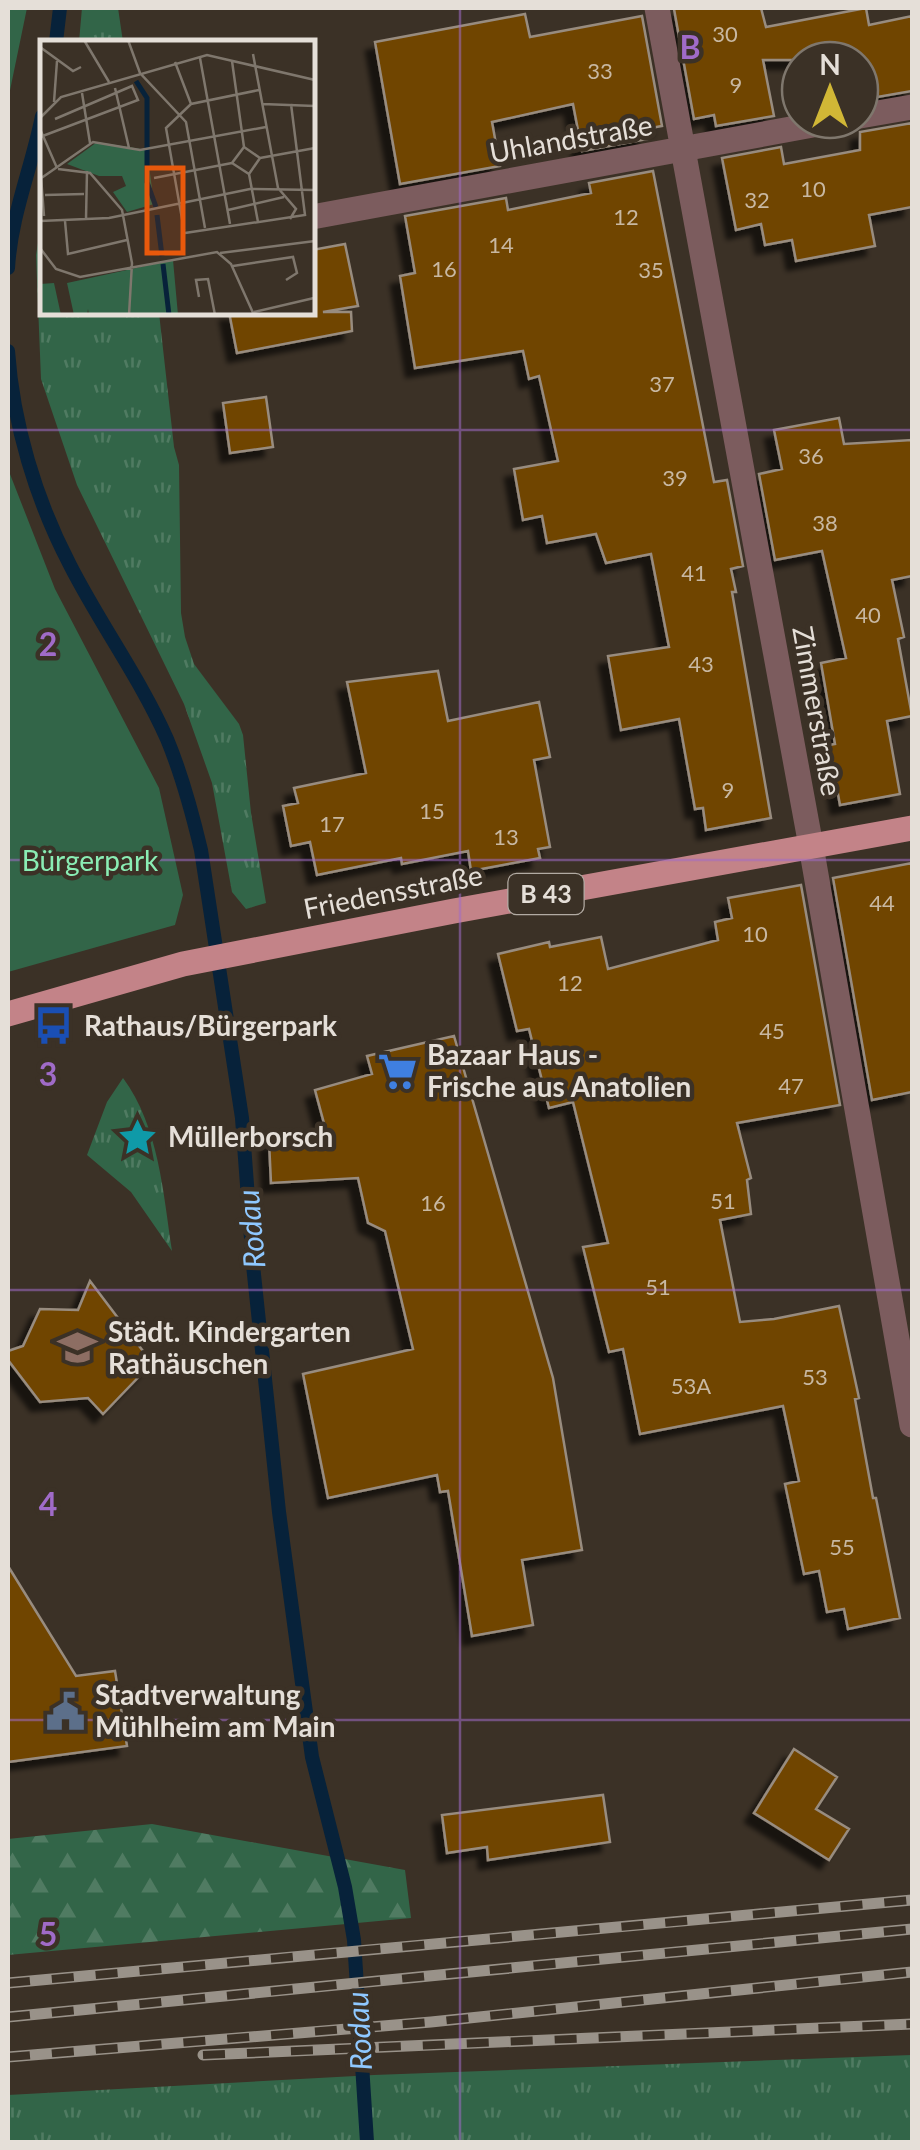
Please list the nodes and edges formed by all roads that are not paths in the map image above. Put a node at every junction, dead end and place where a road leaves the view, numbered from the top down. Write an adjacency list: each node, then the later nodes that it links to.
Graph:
1 (658, 8): 5 (street, Zimmerstraße)
2 (912, 106): 3 (street)
3 (880, 112)
4 (780, 131): 5 (street, Uhlandstraße)
5 (684, 149): 6 (street, Uhlandstraße); 8 (street, Zimmerstraße)
6 (315, 216)
7 (912, 828): 8 (main road, Friedensstraße / B 43)
8 (811, 846): 9 (main road, Friedensstraße / B 43); 10 (street, Zimmerstraße)
9 (8, 1014)
10 (912, 1425)

